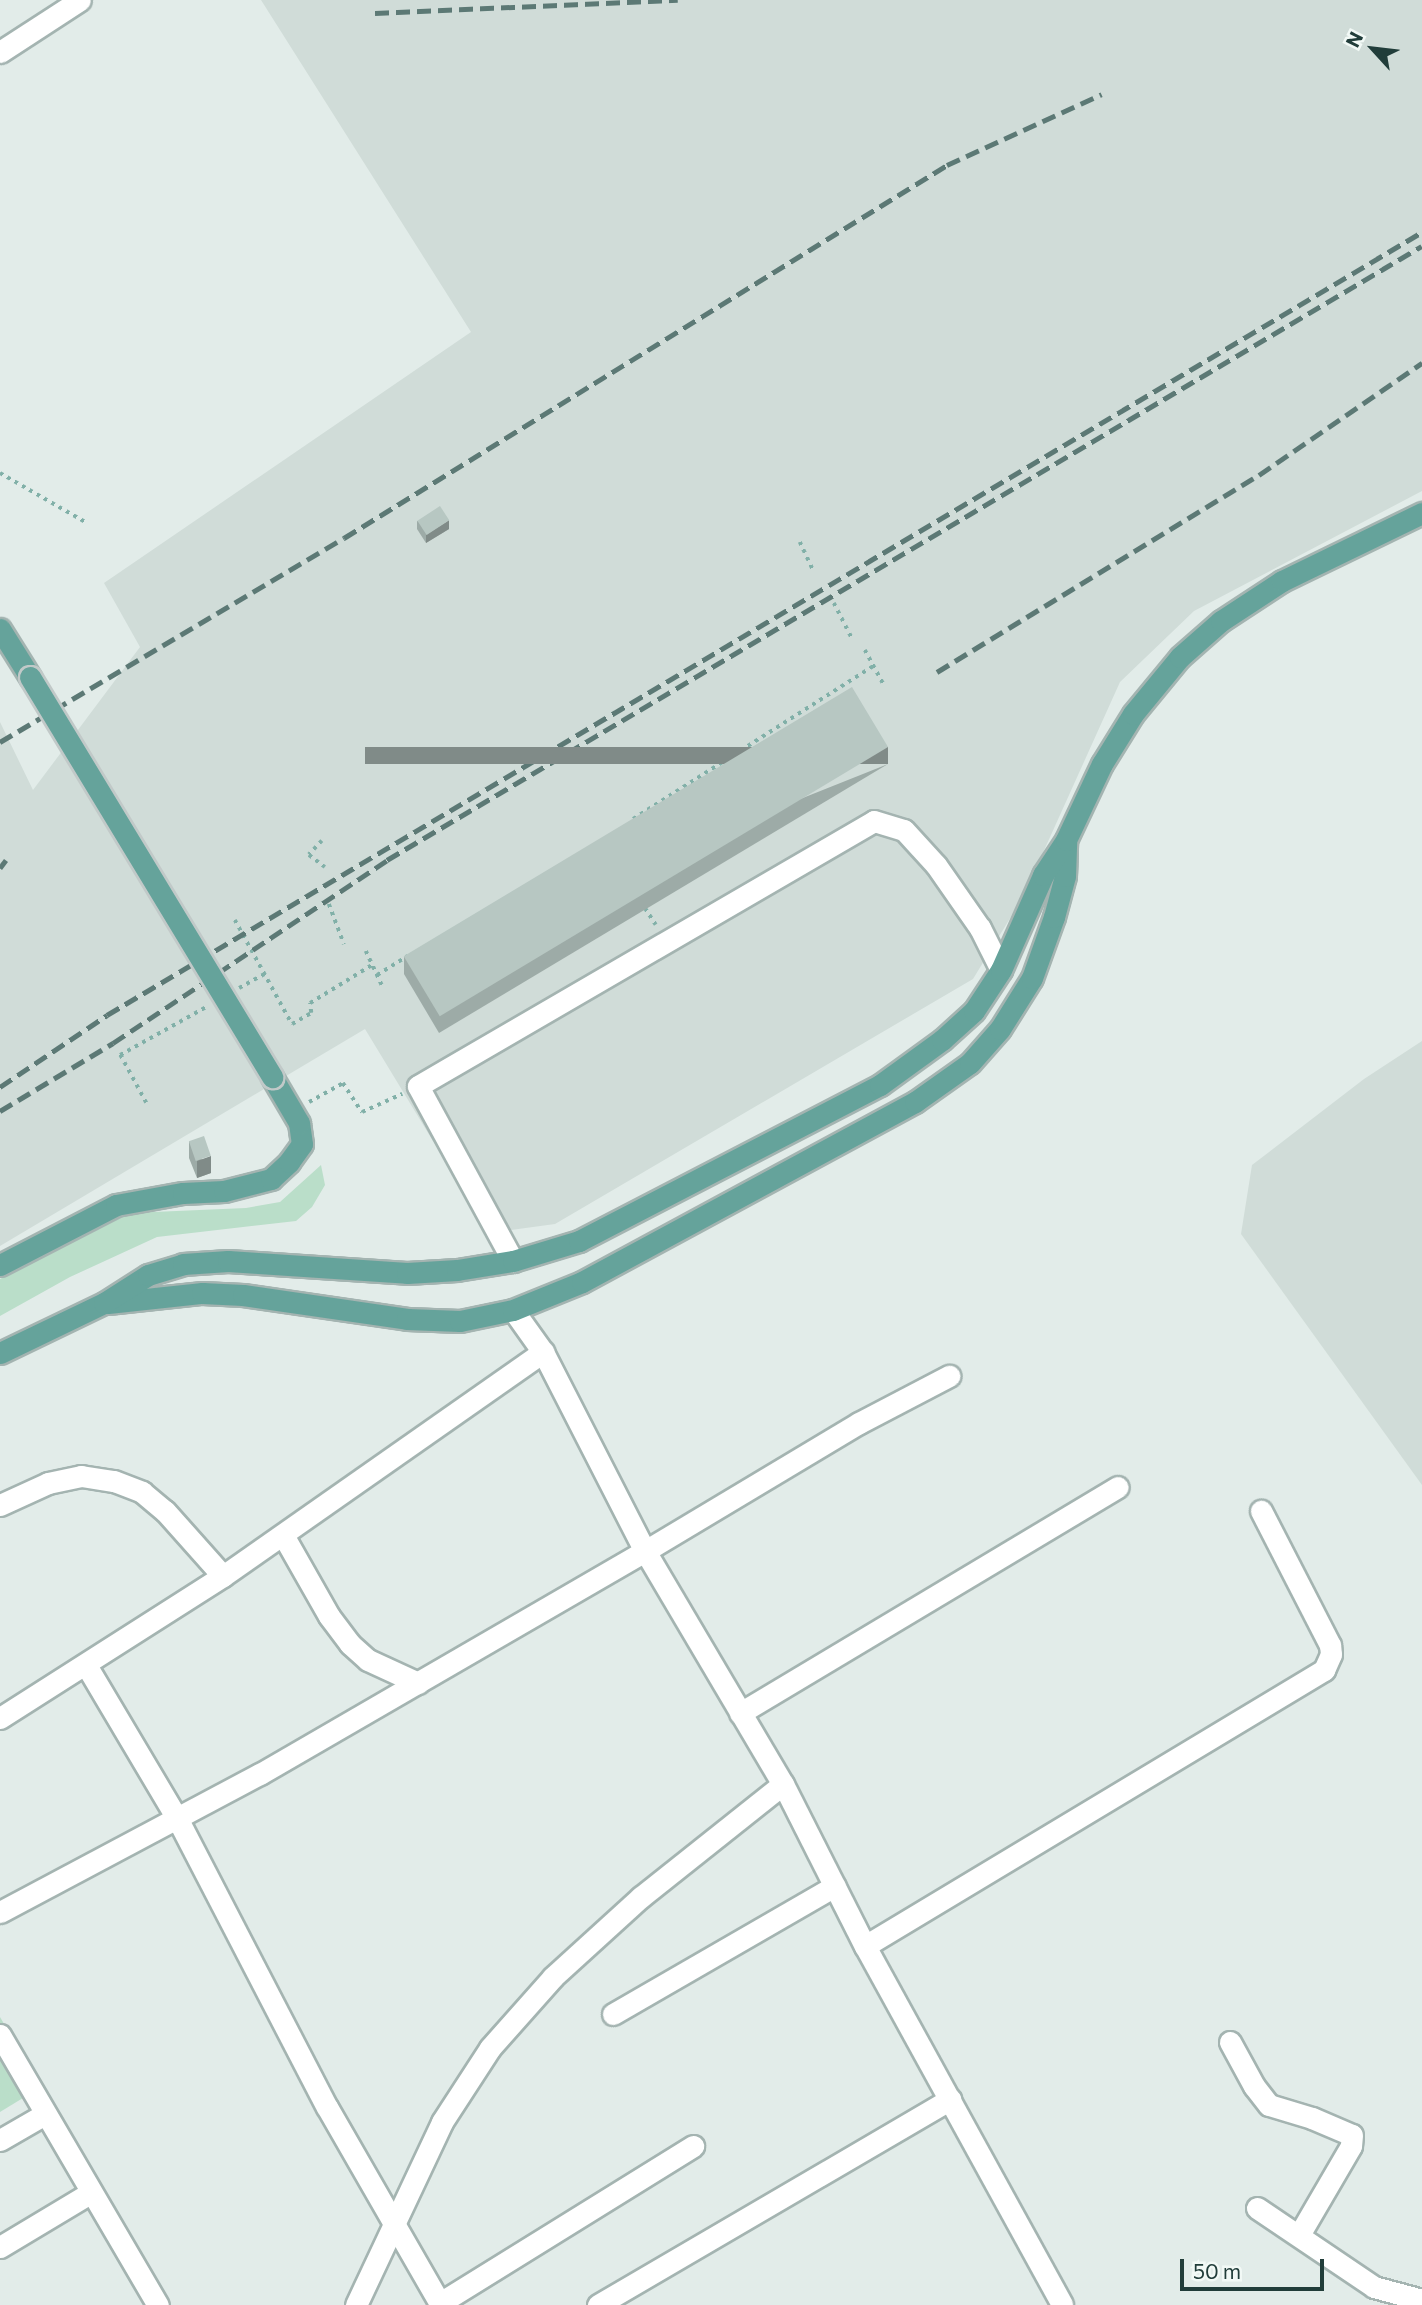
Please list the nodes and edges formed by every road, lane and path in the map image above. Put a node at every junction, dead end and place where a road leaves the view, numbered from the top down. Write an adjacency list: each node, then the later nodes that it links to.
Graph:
1 (80, 0): 2 (street)
2 (0, 52)
3 (0, 473): 5 (path)
4 (1422, 513): 15 (main road)
5 (87, 523)
6 (800, 542): 7 (path)
7 (814, 572)
8 (834, 603): 10 (path)
9 (0, 629): 34 (main road, bridge)
10 (851, 637)
11 (865, 650): 12 (path)
12 (873, 666): 13 (path); 14 (path)
13 (884, 687)
14 (627, 823)
15 (1066, 840): 26 (main road); 38 (main road)
16 (322, 841): 17 (path)
17 (325, 866)
18 (639, 897): 21 (path)
19 (329, 904): 22 (path)
20 (235, 920): 27 (path)
21 (665, 942): 26 (street); 32 (street)
22 (344, 944)
23 (366, 951): 25 (path)
24 (412, 953): 28 (path)
25 (372, 965): 27 (path); 28 (path)
26 (1000, 970): 35 (main road)
27 (264, 975): 30 (path)
28 (377, 975): 29 (path)
29 (382, 985)
30 (228, 995)
31 (216, 1001): 33 (path)
32 (418, 1086): 34 (path); 35 (street)
33 (145, 1103)
34 (292, 1112): 36 (main road)
35 (513, 1261): 37 (main road)
36 (0, 1265)
37 (104, 1303): 38 (main road); 40 (main road)
38 (513, 1310): 39 (street)
39 (543, 1352): 45 (street); 46 (street)
40 (0, 1353)
41 (949, 1376): 46 (street)
42 (1117, 1487): 50 (street)
43 (0, 1505): 47 (street)
44 (1261, 1511): 56 (street)
45 (283, 1535): 47 (street); 49 (street)
46 (645, 1551): 49 (street); 50 (street)
47 (223, 1576): 48 (street)
48 (86, 1665): 51 (street); 53 (street)
49 (418, 1684): 53 (street)
50 (740, 1713): 52 (street)
51 (0, 1718)
52 (783, 1784): 54 (street); 66 (street)
53 (178, 1820): 55 (street); 66 (street)
54 (835, 1886): 56 (street); 57 (street)
55 (0, 1912)
56 (865, 1946): 60 (street)
57 (613, 2014)
58 (0, 2035): 61 (street)
59 (1230, 2042): 67 (street)
60 (950, 2099): 73 (street); 74 (street)
61 (44, 2114): 62 (street); 64 (street)
62 (0, 2140)
63 (692, 2146): 70 (street)
64 (90, 2193): 68 (street); 71 (street)
65 (1257, 2208): 67 (street)
66 (395, 2225): 70 (street); 72 (street)
67 (1299, 2235): 69 (street)
68 (0, 2247)
69 (1422, 2300)
70 (441, 2304)
71 (158, 2305)
72 (356, 2305)
73 (598, 2305)
74 (1062, 2305)

